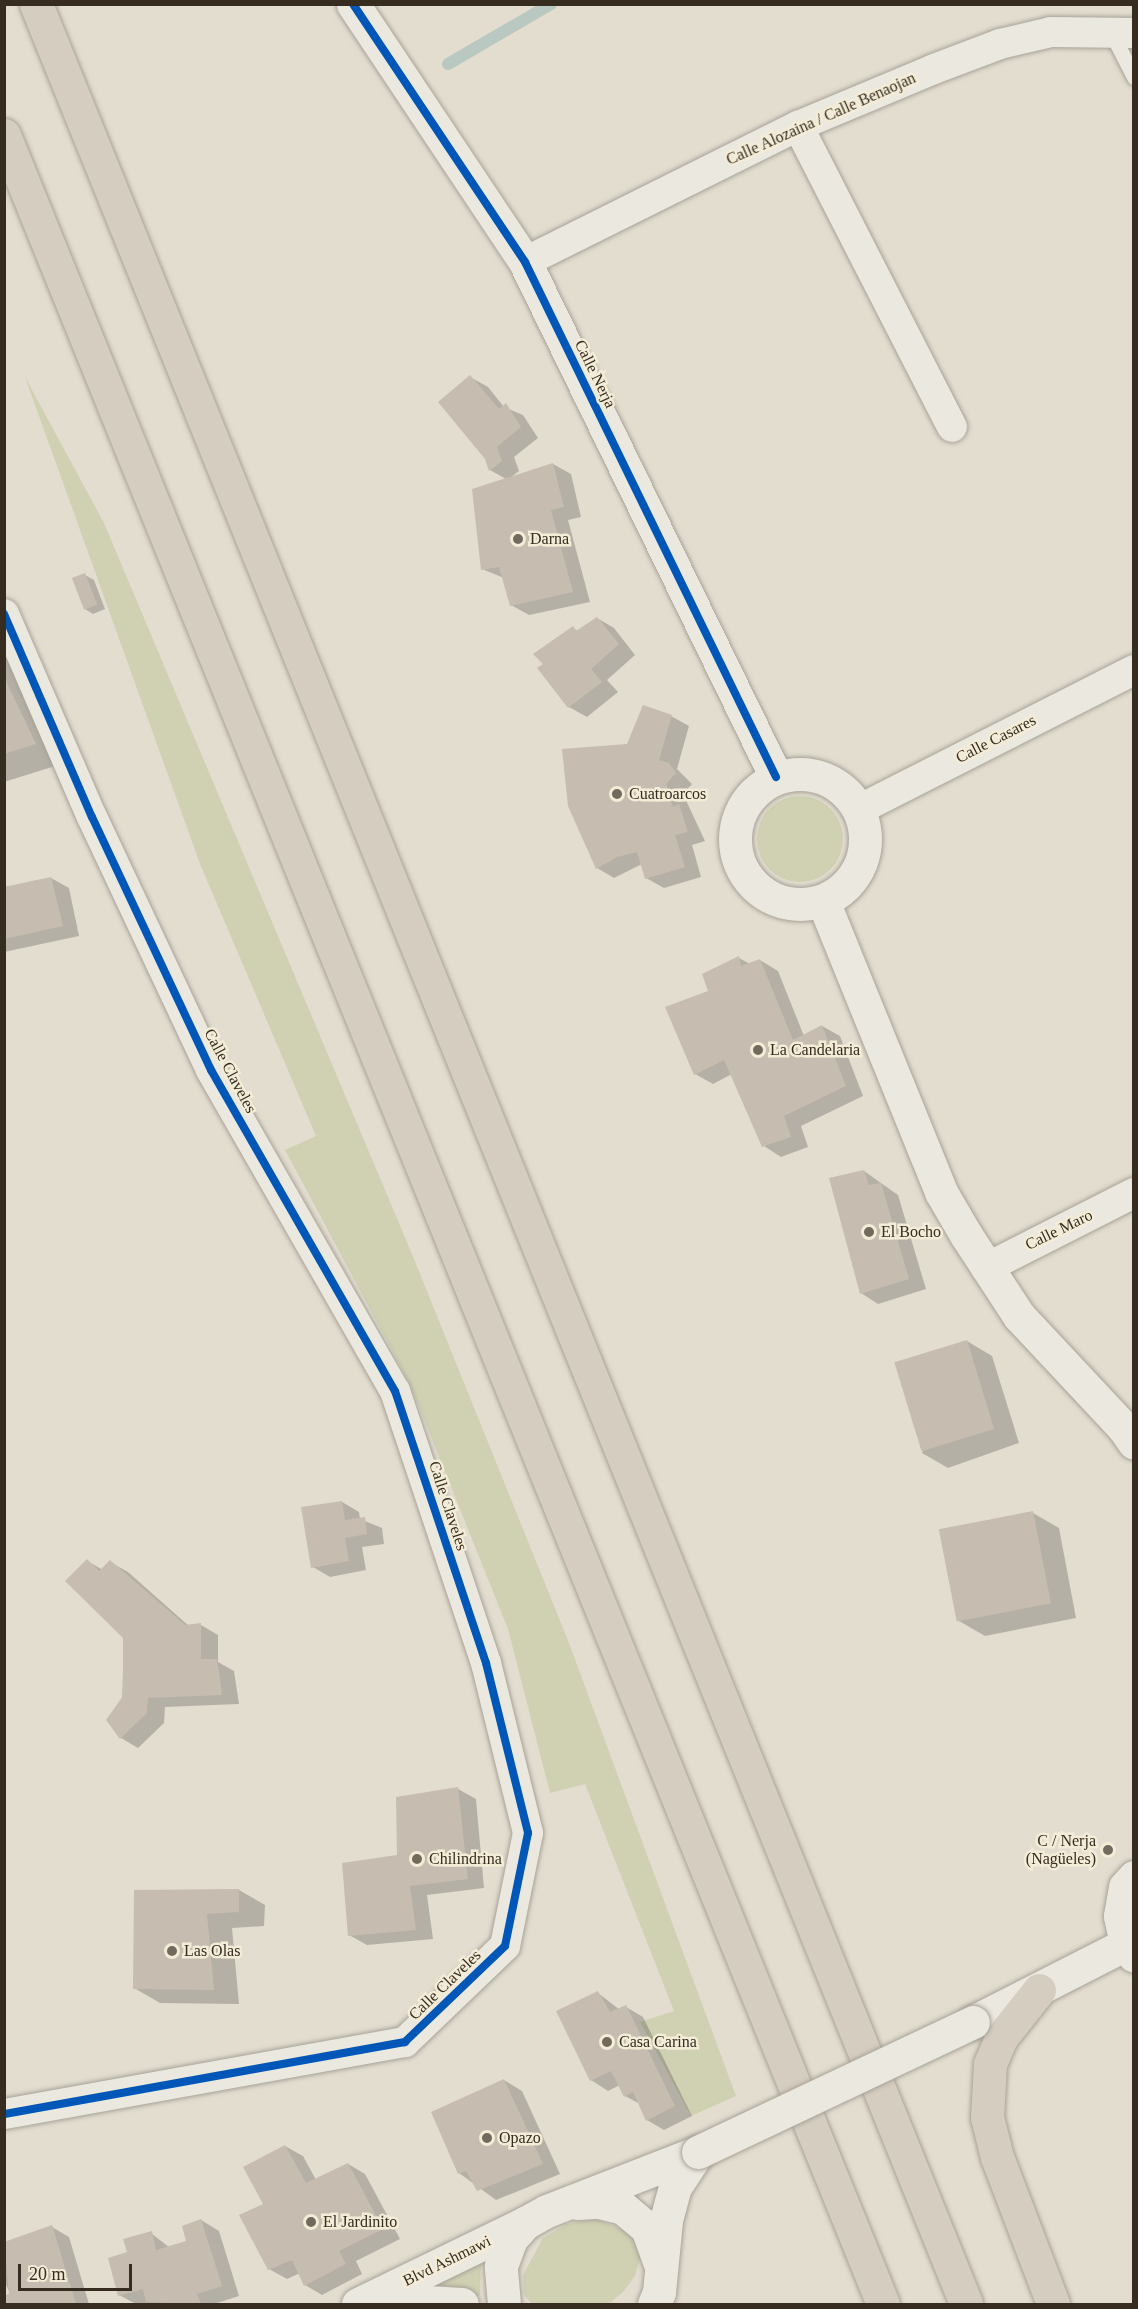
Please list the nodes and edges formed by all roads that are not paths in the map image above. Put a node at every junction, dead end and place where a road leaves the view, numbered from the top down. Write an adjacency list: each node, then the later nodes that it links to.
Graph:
1 (36, 4): 30 (highway)
2 (353, 4): 7 (street, Calle Nerja)
3 (1123, 32): 4 (lane); 5 (street, Calle Alozaina / Calle Benaojan)
4 (1134, 77)
5 (798, 126): 7 (street, Calle Alozaina / Calle Benaojan); 8 (street)
6 (4, 135): 29 (highway)
7 (525, 262): 11 (street, Calle Nerja)
8 (952, 427)
9 (4, 614): 20 (street, Calle Claveles)
10 (1134, 670): 12 (street, Calle Casares)
11 (776, 777): 12 (street); 13 (street)
12 (858, 810): 13 (street)
13 (823, 901): 15 (street)
14 (1134, 1193): 15 (street, Calle Maro)
15 (986, 1268): 16 (street)
16 (1134, 1443)
17 (1134, 1877): 18 (street)
18 (1130, 1950): 19 (street, Blvd Ashmawi)
19 (1039, 1990): 21 (street, Blvd Ashmawi, bridge); 31 (highway)
20 (4, 2114)
21 (698, 2152): 22 (street, Blvd Ashmawi); 24 (street)
22 (569, 2203): 23 (street, Blvd Ashmawi); 24 (street)
23 (525, 2223): 25 (street, Blvd Ashmawi); 27 (street)
24 (660, 2265): 28 (street)
25 (364, 2301): 26 (street, Blvd Ashmawi)
26 (462, 2304)
27 (504, 2304)
28 (654, 2304)
29 (883, 2304)
30 (966, 2304)
31 (1053, 2304)

